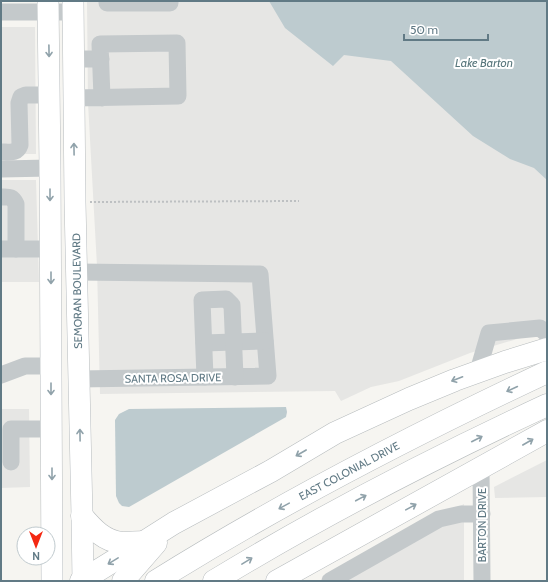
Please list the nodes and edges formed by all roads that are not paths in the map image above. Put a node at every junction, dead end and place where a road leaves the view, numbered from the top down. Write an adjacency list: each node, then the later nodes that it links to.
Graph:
1 (107, 1): 2 (street)
2 (170, 1)
3 (48, 6): 4 (street); 5 (street); 8 (main road, one-way to 8)
4 (73, 6): 6 (main road, SEMORAN BOULEVARD)
5 (8, 8)
6 (73, 59): 7 (street); 9 (main road, SEMORAN BOULEVARD)
7 (100, 59): 10 (street); 10 (street)
8 (49, 95): 11 (street); 12 (main road)
9 (74, 98): 10 (street); 17 (main road, SEMORAN BOULEVARD, one-way to 9)
10 (102, 98)
11 (1, 152)
12 (50, 168): 13 (street); 16 (main road, one-way to 16)
13 (1, 169)
14 (5, 197): 15 (street)
15 (9, 249): 16 (street)
16 (51, 249): 23 (main road, one-way to 23)
17 (76, 272): 19 (street); 29 (main road, SEMORAN BOULEVARD)
18 (547, 334): 24 (street)
19 (265, 341): 20 (street); 28 (street, SANTA ROSA DRIVE)
20 (234, 342): 21 (street); 21 (street); 28 (street)
21 (204, 343): 27 (street)
22 (547, 349): 24 (highway)
23 (51, 366): 26 (street); 31 (main road, one-way to 31)
24 (478, 371): 39 (highway, one-way to 39)
25 (547, 372): 43 (highway, EAST COLONIAL DRIVE, one-way to 43)
26 (1, 375)
27 (205, 377): 28 (street, SANTA ROSA DRIVE); 29 (street, SANTA ROSA DRIVE)
28 (235, 377)
29 (79, 379): 36 (main road, SEMORAN BOULEVARD, one-way to 29)
30 (547, 405): 48 (highway, one-way to 30)
31 (51, 429): 33 (street); 44 (main road, one-way to 44)
32 (547, 431): 34 (highway, one-way to 32)
33 (11, 462)
34 (481, 468): 35 (street, BARTON DRIVE); 37 (highway, one-way to 34)
35 (482, 514): 38 (street); 50 (street, BARTON DRIVE)
36 (82, 516): 39 (highway); 45 (main road, SEMORAN BOULEVARD)
37 (389, 519): 38 (street); 40 (highway)
38 (399, 541): 42 (street)
39 (147, 546): 45 (highway, one-way to 45); 46 (highway); 47 (highway)
40 (331, 551): 41 (highway); 42 (street)
41 (300, 575): 49 (highway)
42 (337, 577)
43 (161, 578)
44 (52, 581)
45 (82, 581)
46 (123, 581)
47 (142, 581)
48 (214, 581)
49 (277, 581)
50 (482, 581)

